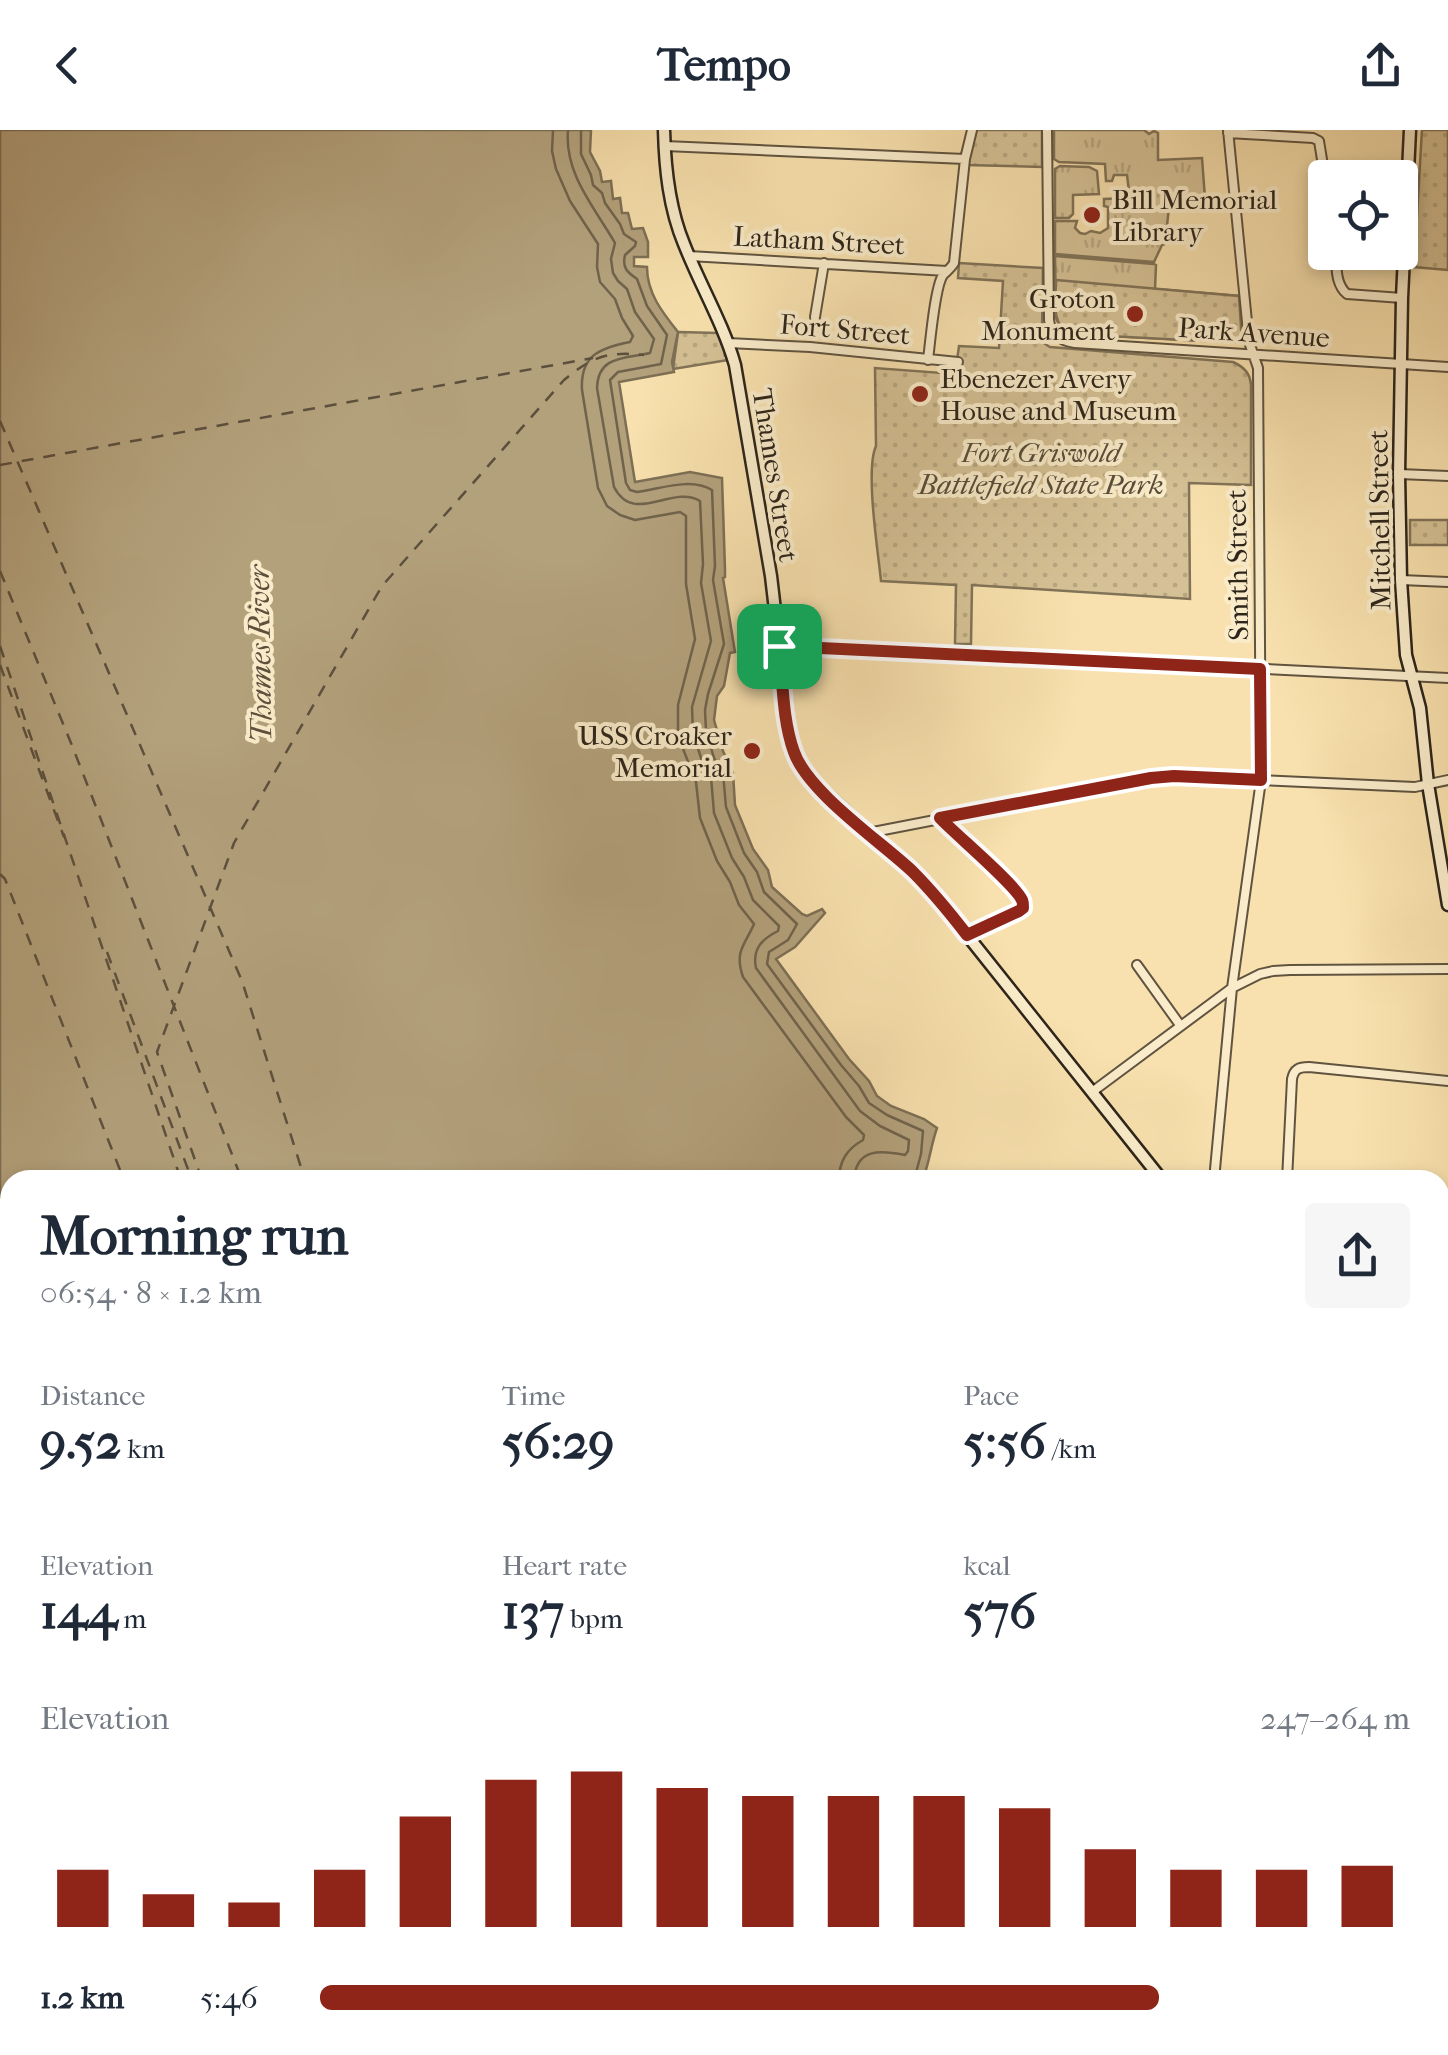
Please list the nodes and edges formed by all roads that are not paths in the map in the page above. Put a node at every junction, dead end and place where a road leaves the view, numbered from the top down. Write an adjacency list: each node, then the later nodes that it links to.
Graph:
1 (664, 130): 6 (street, Thames Street)
2 (972, 130): 7 (street)
3 (1047, 130): 16 (street, Park Avenue)
4 (1410, 130): 13 (street, Mitchell Street)
5 (1228, 132): 8 (street); 16 (street, Smith Street)
6 (665, 146): 7 (street); 9 (street, Thames Street)
7 (965, 159): 12 (street)
8 (1323, 160)
9 (689, 256): 10 (street, Latham Street); 15 (street, Thames Street)
10 (824, 263): 12 (street, Latham Street); 14 (street)
11 (1337, 270): 13 (street)
12 (947, 272): 17 (street)
13 (1402, 298): 19 (street, Mitchell Street)
14 (815, 317)
15 (728, 343): 17 (street, Fort Street); 25 (street, Thames Street)
16 (1252, 355): 19 (street, Park Avenue); 26 (street, Smith Street)
17 (928, 360): 18 (street, Fort Street)
18 (958, 362)
19 (1401, 364): 20 (street, Park Avenue); 21 (street, Mitchell Street)
20 (1448, 367)
21 (1399, 474): 22 (street); 23 (street, Mitchell Street)
22 (1448, 476)
23 (1401, 580): 24 (street); 27 (street, Mitchell Street)
24 (1448, 582)
25 (779, 646): 26 (street); 33 (street, Thames Street)
26 (1260, 669): 27 (street); 29 (street, Smith Street)
27 (1410, 676): 28 (street); 31 (street, Mitchell Street)
28 (1448, 678)
29 (1261, 780): 31 (street); 32 (street); 38 (street, Smith Street)
30 (1448, 780): 31 (street)
31 (1428, 784): 34 (street, Mitchell Street)
32 (940, 818): 33 (street); 35 (street)
33 (868, 833): 35 (street, Thames Street)
34 (1448, 905)
35 (967, 935): 41 (street, Thames Street)
36 (1137, 965): 39 (street)
37 (1448, 969): 38 (street)
38 (1232, 988): 39 (street); 43 (street, Smith Street)
39 (1180, 1025): 41 (street)
40 (1448, 1080): 44 (street)
41 (1092, 1092): 42 (street, Thames Street)
42 (1154, 1170)
43 (1215, 1170)
44 (1287, 1170)

